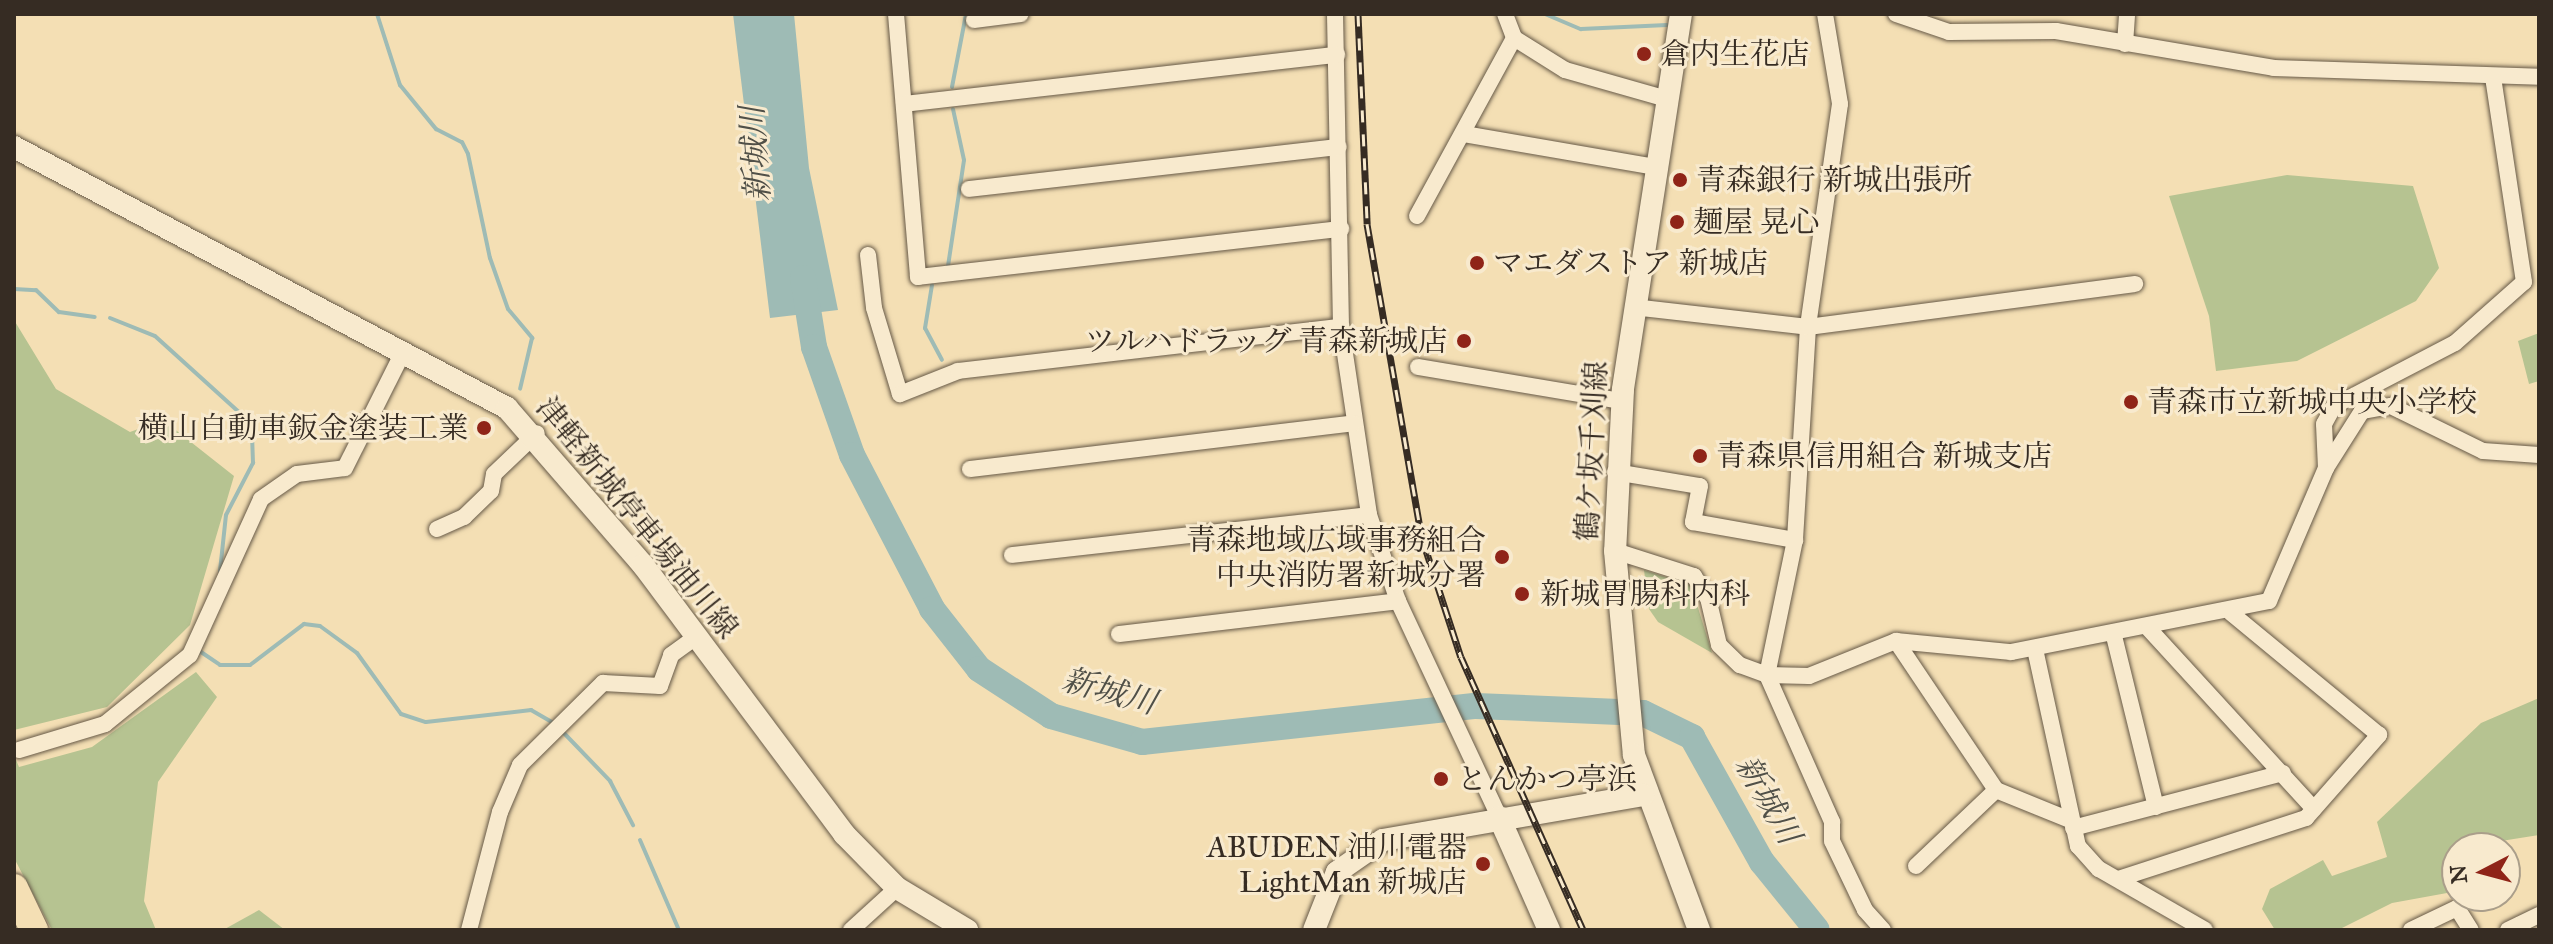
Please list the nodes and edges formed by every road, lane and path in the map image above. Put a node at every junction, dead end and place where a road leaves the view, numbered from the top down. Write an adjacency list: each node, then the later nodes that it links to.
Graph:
1 (896, 14): 16 (street)
2 (1021, 14): 9 (street)
3 (1335, 14): 12 (street)
4 (1505, 14): 10 (street)
5 (1825, 14): 28 (street)
6 (1896, 14): 11 (street)
7 (2127, 14): 11 (street)
8 (1686, 15): 15 (main road, 鶴ケ坂千刈線)
9 (974, 20)
10 (1514, 38): 15 (street); 17 (street)
11 (2125, 44): 13 (street)
12 (1337, 55): 16 (street); 19 (street)
13 (2493, 77): 14 (street); 35 (street)
14 (2539, 77)
15 (1667, 99): 20 (main road, 鶴ケ坂千刈線)
16 (904, 104): 23 (street)
17 (1464, 134): 20 (street); 22 (street)
18 (14, 147): 29 (main road, 津軽新城停車場油川線)
19 (1339, 147): 21 (street); 23 (street)
20 (1656, 167): 26 (main road, 鶴ケ坂千刈線)
21 (969, 189)
22 (1417, 216)
23 (1341, 229): 27 (street)
24 (868, 255): 27 (street)
25 (2135, 284): 28 (street)
26 (1633, 307): 28 (street); 31 (main road, 鶴ケ坂千刈線)
27 (1341, 327): 32 (street)
28 (1808, 327): 40 (street)
29 (403, 352): 33 (main road, 津軽新城停車場油川線); 52 (street)
30 (1418, 367): 31 (street)
31 (1621, 401): 37 (main road, 鶴ケ坂千刈線)
32 (1353, 423): 36 (street); 38 (street)
33 (537, 433): 39 (street); 47 (main road, 津軽新城停車場油川線)
34 (2539, 455): 35 (street)
35 (2326, 468): 44 (street)
36 (970, 469)
37 (1615, 472): 40 (street); 41 (main road, 鶴ケ坂千刈線)
38 (1369, 515): 42 (street); 43 (street)
39 (437, 529)
40 (1795, 540): 51 (street)
41 (1615, 551): 51 (street); 55 (main road, 鶴ケ坂千刈線)
42 (1012, 555)
43 (1398, 601): 46 (street); 58 (street)
44 (2231, 613): 45 (street); 57 (street)
45 (2149, 629): 48 (street); 53 (street)
46 (1119, 634)
47 (697, 636): 63 (main road, 津軽新城停車場油川線); 66 (street)
48 (2114, 636): 50 (street); 56 (street)
49 (1896, 641): 50 (street); 51 (street); 54 (street)
50 (2035, 649): 59 (street)
51 (1767, 675): 72 (street)
52 (19, 750)
53 (2283, 773): 56 (street); 57 (street)
54 (1996, 790): 59 (street); 60 (street)
55 (1643, 795): 58 (main road); 71 (main road, 鶴ケ坂千刈線)
56 (2156, 807): 59 (street)
57 (2314, 809): 61 (street)
58 (1499, 817): 69 (main road); 70 (main road)
59 (2071, 824): 61 (street)
60 (1916, 866)
61 (2118, 879): 73 (street)
62 (14, 888): 65 (highway)
63 (897, 888): 67 (street); 68 (main road, 津軽新城停車場油川線)
64 (2539, 915): 76 (street)
65 (34, 930)
66 (469, 930)
67 (851, 930)
68 (967, 930)
69 (1314, 930)
70 (1549, 930)
71 (1699, 930)
72 (1883, 930)
73 (2205, 930)
74 (2411, 930): 75 (street)
75 (2471, 930)
76 (2508, 930)

